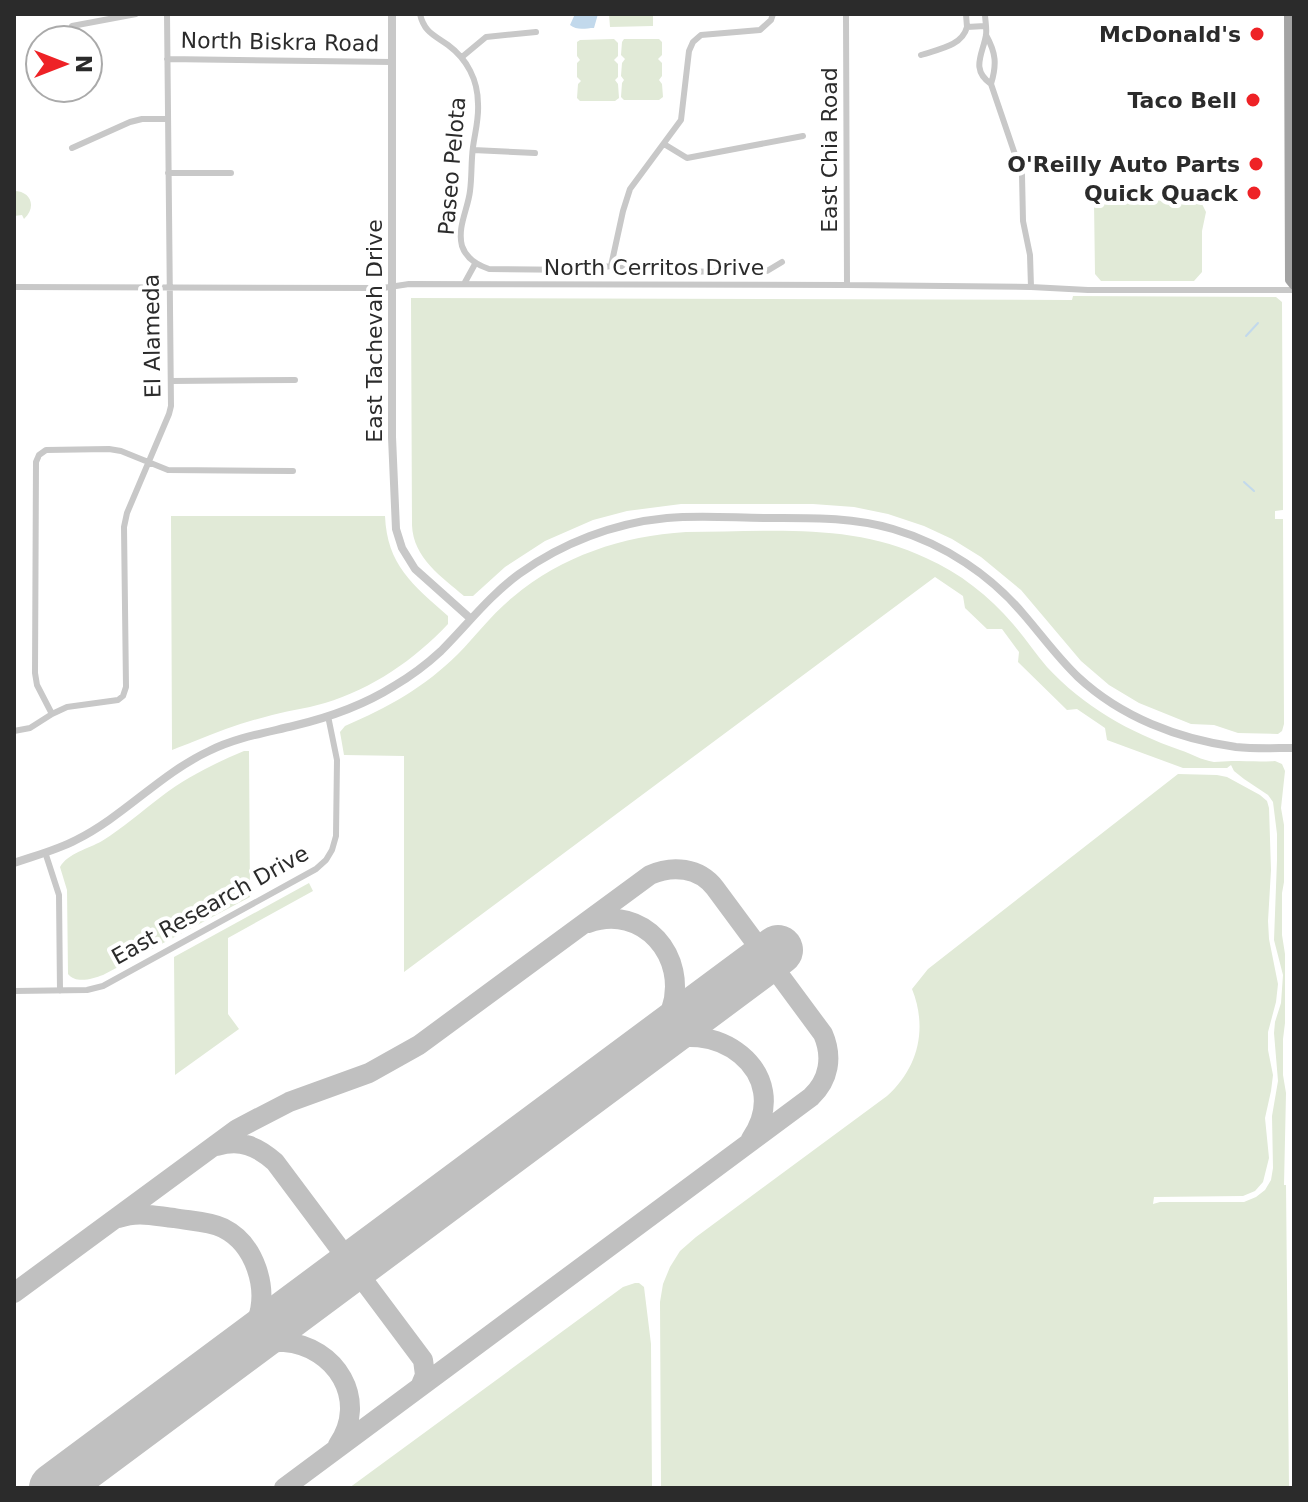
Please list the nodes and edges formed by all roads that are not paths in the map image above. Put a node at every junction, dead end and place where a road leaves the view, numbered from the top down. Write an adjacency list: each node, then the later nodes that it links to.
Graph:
1 (136, 14): 10 (street)
2 (167, 14): 17 (street, El Alameda)
3 (392, 14): 18 (street, East Tachevah Drive)
4 (420, 14): 16 (street)
5 (773, 14): 22 (street)
6 (846, 14): 32 (street, East Chia Road)
7 (966, 14): 12 (street)
8 (985, 14): 11 (street)
9 (1289, 14): 37 (main road)
10 (83, 24)
11 (985, 26): 12 (street); 14 (street)
12 (967, 27): 15 (street)
13 (536, 32): 16 (street)
14 (986, 35): 19 (street); 19 (street)
15 (921, 55)
16 (462, 57): 24 (street, Paseo Pelota)
17 (167, 59): 18 (street, North Biskra Road); 20 (street, El Alameda)
18 (392, 62): 33 (street, East Tachevah Drive)
19 (991, 84): 36 (street)
20 (168, 119): 23 (street); 26 (street, El Alameda)
21 (803, 136): 22 (street)
22 (664, 144): 30 (street)
23 (72, 148)
24 (473, 150): 25 (street); 29 (street, Paseo Pelota)
25 (535, 153)
26 (168, 173): 27 (street); 35 (street, El Alameda)
27 (231, 173)
28 (782, 262): 30 (street)
29 (475, 264): 30 (street); 31 (street)
30 (611, 266)
31 (464, 284): 32 (street, North Cerritos Drive); 33 (street, North Cerritos Drive)
32 (847, 285): 36 (street, North Cerritos Drive)
33 (392, 286): 35 (street, North Cerritos Drive); 42 (street, East Tachevah Drive)
34 (14, 287): 35 (street, North Cerritos Drive)
35 (169, 287): 39 (street, El Alameda)
36 (1031, 287): 37 (street, North Cerritos Drive)
37 (1294, 288)
38 (295, 380): 39 (street)
39 (171, 381): 40 (street, El Alameda)
40 (147, 462): 41 (street); 43 (street, El Alameda); 43 (street)
41 (293, 471)
42 (471, 619): 44 (street); 46 (street)
43 (52, 714): 45 (street)
44 (328, 716): 47 (street); 50 (street, East Research Drive)
45 (14, 731)
46 (1294, 748)
47 (45, 852): 48 (street); 50 (street)
48 (14, 863)
49 (14, 991): 50 (street, East Research Drive)
50 (60, 991)

